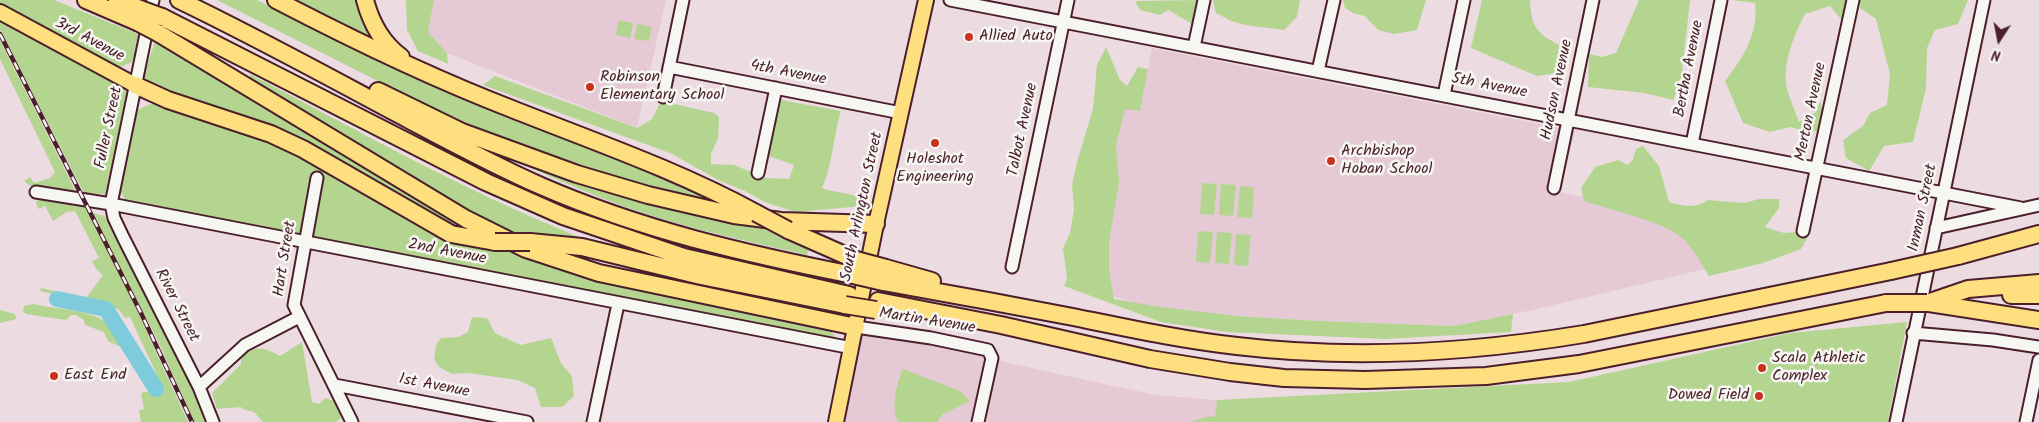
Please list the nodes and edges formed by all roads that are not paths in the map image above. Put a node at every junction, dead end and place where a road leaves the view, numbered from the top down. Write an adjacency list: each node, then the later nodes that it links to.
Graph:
1 (86, 0): 17 (highway)
2 (117, 0): 17 (highway)
3 (179, 0): 21 (highway)
4 (276, 0): 24 (highway)
5 (365, 0): 24 (highway)
6 (683, 0): 23 (street)
7 (926, 0): 30 (main road, South Arlington Street)
8 (950, 0): 19 (street, 5th Avenue)
9 (1068, 0): 19 (street, Talbot Avenue)
10 (1204, 0): 22 (street)
11 (1334, 0): 25 (street)
12 (1464, 0): 28 (street)
13 (1593, 0): 31 (street, Hudson Avenue)
14 (1721, 0): 32 (street, Bertha Avenue)
15 (1853, 0): 33 (street, Merton Avenue)
16 (1984, 0): 38 (street, Inman Street)
17 (144, 10): 20 (highway, bridge); 26 (street, Fuller Street)
18 (0, 12): 26 (main road, 3rd Avenue)
19 (1063, 21): 22 (street, 5th Avenue); 50 (street, Talbot Avenue)
20 (160, 25): 53 (highway); 58 (highway)
21 (242, 30): 42 (highway); 49 (highway)
22 (1194, 47): 25 (street, 5th Avenue)
23 (669, 67): 27 (street, 4th Avenue); 29 (street)
24 (416, 69): 49 (highway, bridge)
25 (1318, 71): 28 (street, 5th Avenue)
26 (135, 85): 39 (street, Fuller Street); 53 (highway, bridge)
27 (776, 88): 30 (street, 4th Avenue); 34 (street)
28 (1444, 95): 31 (street, 5th Avenue)
29 (663, 97)
30 (901, 113): 42 (main road, South Arlington Street)
31 (1568, 119): 32 (street, 5th Avenue); 36 (street, Hudson Avenue)
32 (1692, 144): 33 (street, 5th Avenue)
33 (1816, 167): 38 (street, 5th Avenue); 44 (street, Merton Avenue)
34 (758, 173)
35 (317, 178): 46 (street, Hart Street)
36 (1554, 188)
37 (36, 192): 39 (street, 2nd Avenue)
38 (1944, 193): 41 (street, 5th Avenue); 43 (street, Inman Street)
39 (112, 204): 46 (street, 2nd Avenue); 64 (street, River Street)
40 (2039, 205): 41 (street, 5th Avenue)
41 (2021, 208): 43 (street, 5th Avenue)
42 (876, 224): 58 (main road, South Arlington Street)
43 (1936, 228): 59 (street, Inman Street)
44 (1803, 231)
45 (2039, 234): 48 (highway)
46 (304, 241): 55 (street, 2nd Avenue); 56 (street, Hart Street)
47 (2039, 245): 48 (highway)
48 (1958, 256): 49 (highway, bridge)
49 (854, 267)
50 (1012, 267)
51 (2039, 283): 54 (highway)
52 (2039, 295): 54 (highway)
53 (847, 300): 54 (highway, bridge)
54 (1927, 303): 57 (highway)
55 (618, 304): 61 (street, 2nd Avenue); 68 (street)
56 (299, 317): 63 (street, Hart Street); 64 (street)
57 (2039, 320)
58 (856, 327): 61 (main road, South Arlington Street); 70 (street, Martin Avenue)
59 (1913, 333): 60 (street); 71 (street, Inman Street)
60 (2039, 347)
61 (852, 348): 69 (main road, South Arlington Street)
62 (2039, 360): 72 (street)
63 (335, 385): 66 (street, Hart Street); 67 (street, 1st Avenue)
64 (199, 387): 65 (street, River Street)
65 (213, 422)
66 (352, 422)
67 (527, 422)
68 (593, 422)
69 (836, 422)
70 (978, 422)
71 (1896, 422)
72 (2026, 422)

